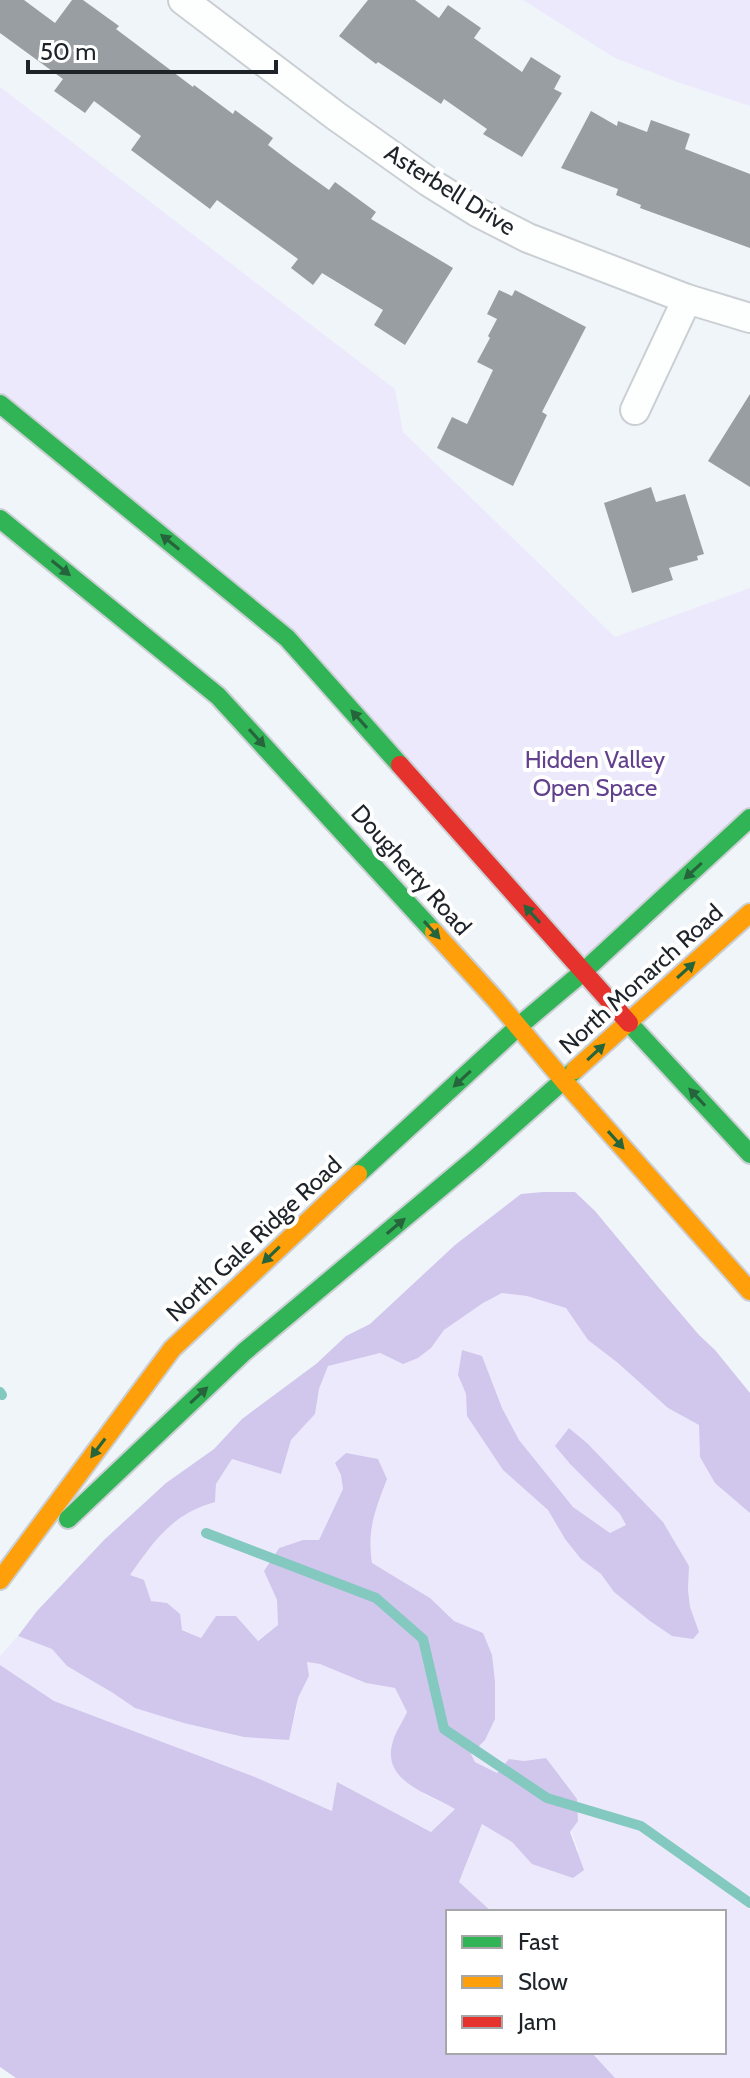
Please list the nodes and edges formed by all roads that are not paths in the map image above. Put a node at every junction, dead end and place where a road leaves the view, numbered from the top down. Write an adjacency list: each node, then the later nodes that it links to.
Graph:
1 (183, 0): 2 (street, Asterbell Drive)
2 (687, 299): 3 (street, Asterbell Drive); 5 (street)
3 (750, 318)
4 (0, 404): 9 (main road, one-way to 4)
5 (635, 410)
6 (0, 519): 11 (main road, Dougherty Road, one-way to 11)
7 (750, 818): 9 (main road, North Monarch Road, one-way to 9)
8 (750, 913): 10 (main road, North Monarch Road, one-way to 8)
9 (583, 972): 10 (main road); 11 (main road, North Gale Ridge Road)
10 (628, 1022): 12 (main road, North Monarch Road, one-way to 10); 13 (main road, one-way to 10)
11 (519, 1026): 12 (main road, Dougherty Road); 15 (main road, North Gale Ridge Road, one-way to 15)
12 (564, 1081): 14 (main road, Dougherty Road, one-way to 14); 15 (main road, North Gale Ridge Road, one-way to 12)
13 (750, 1154)
14 (750, 1291)
15 (0, 1582)

